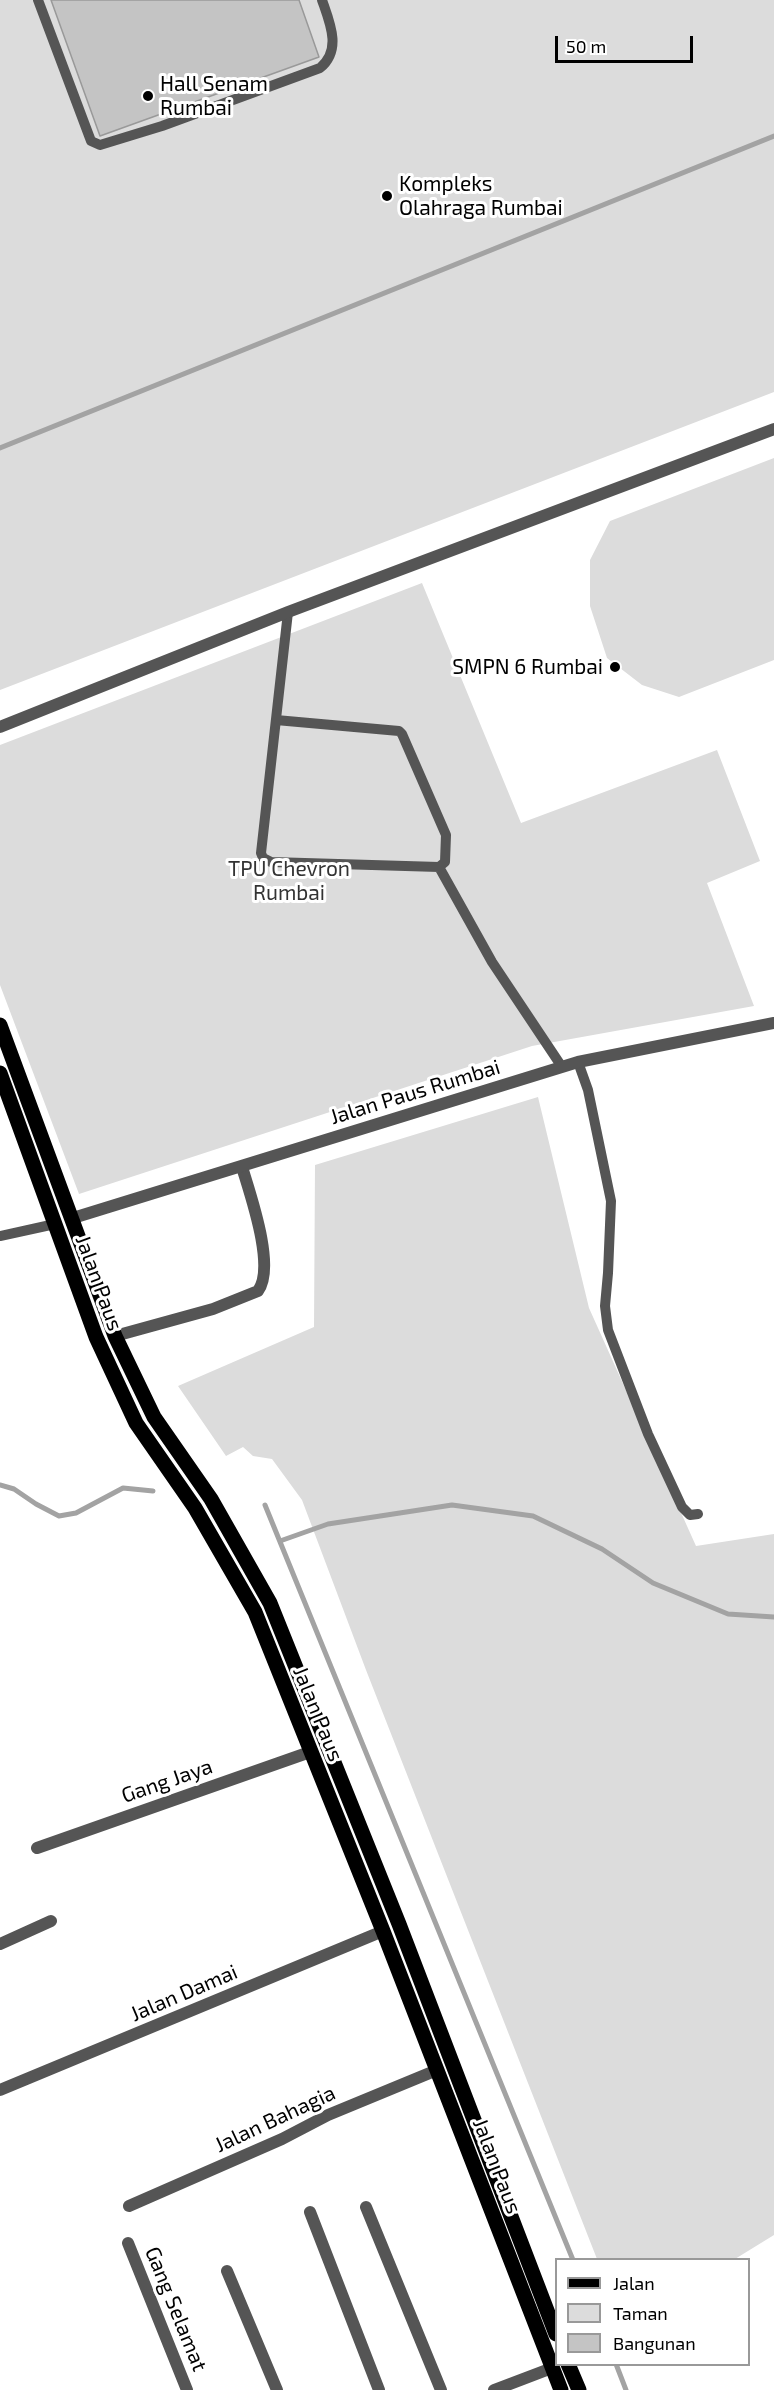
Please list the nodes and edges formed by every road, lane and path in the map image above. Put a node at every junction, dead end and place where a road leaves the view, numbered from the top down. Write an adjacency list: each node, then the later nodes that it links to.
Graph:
1 (38, 0): 2 (lane)
2 (322, 0)
3 (774, 429): 4 (street)
4 (288, 612): 5 (lane); 6 (street)
5 (276, 720): 7 (lane); 7 (lane)
6 (0, 728)
7 (439, 867): 11 (lane)
8 (774, 1023): 10 (street, Jalan Paus Rumbai)
9 (0, 1025): 14 (main road, Jalan Paus)
10 (578, 1062): 11 (street, Jalan Paus Rumbai); 18 (lane)
11 (562, 1066): 13 (street, Jalan Paus Rumbai)
12 (0, 1073): 15 (main road, Jalan Paus)
13 (242, 1167): 14 (street, Jalan Paus Rumbai); 17 (street)
14 (73, 1218): 17 (main road, Jalan Paus)
15 (55, 1224): 16 (lane); 19 (main road, Jalan Paus)
16 (0, 1236)
17 (115, 1336): 31 (main road, Jalan Paus)
18 (698, 1514)
19 (310, 1752): 20 (street, Gang Jaya); 22 (main road, Jalan Paus)
20 (37, 1848)
21 (51, 1921): 23 (street)
22 (383, 1931): 24 (main road, Jalan Paus); 25 (street, Jalan Damai)
23 (0, 1944)
24 (437, 2070): 26 (street, Jalan Bahagia); 33 (main road, Jalan Paus)
25 (0, 2090)
26 (129, 2206)
27 (366, 2207): 37 (street)
28 (310, 2212): 36 (street)
29 (128, 2243): 34 (street, Gang Selamat)
30 (227, 2271): 35 (street)
31 (555, 2331)
32 (569, 2366): 40 (main road)
33 (552, 2367): 38 (street); 39 (main road, Jalan Paus)
34 (187, 2390)
35 (277, 2390)
36 (379, 2390)
37 (441, 2390)
38 (494, 2390)
39 (561, 2390)
40 (579, 2390)

